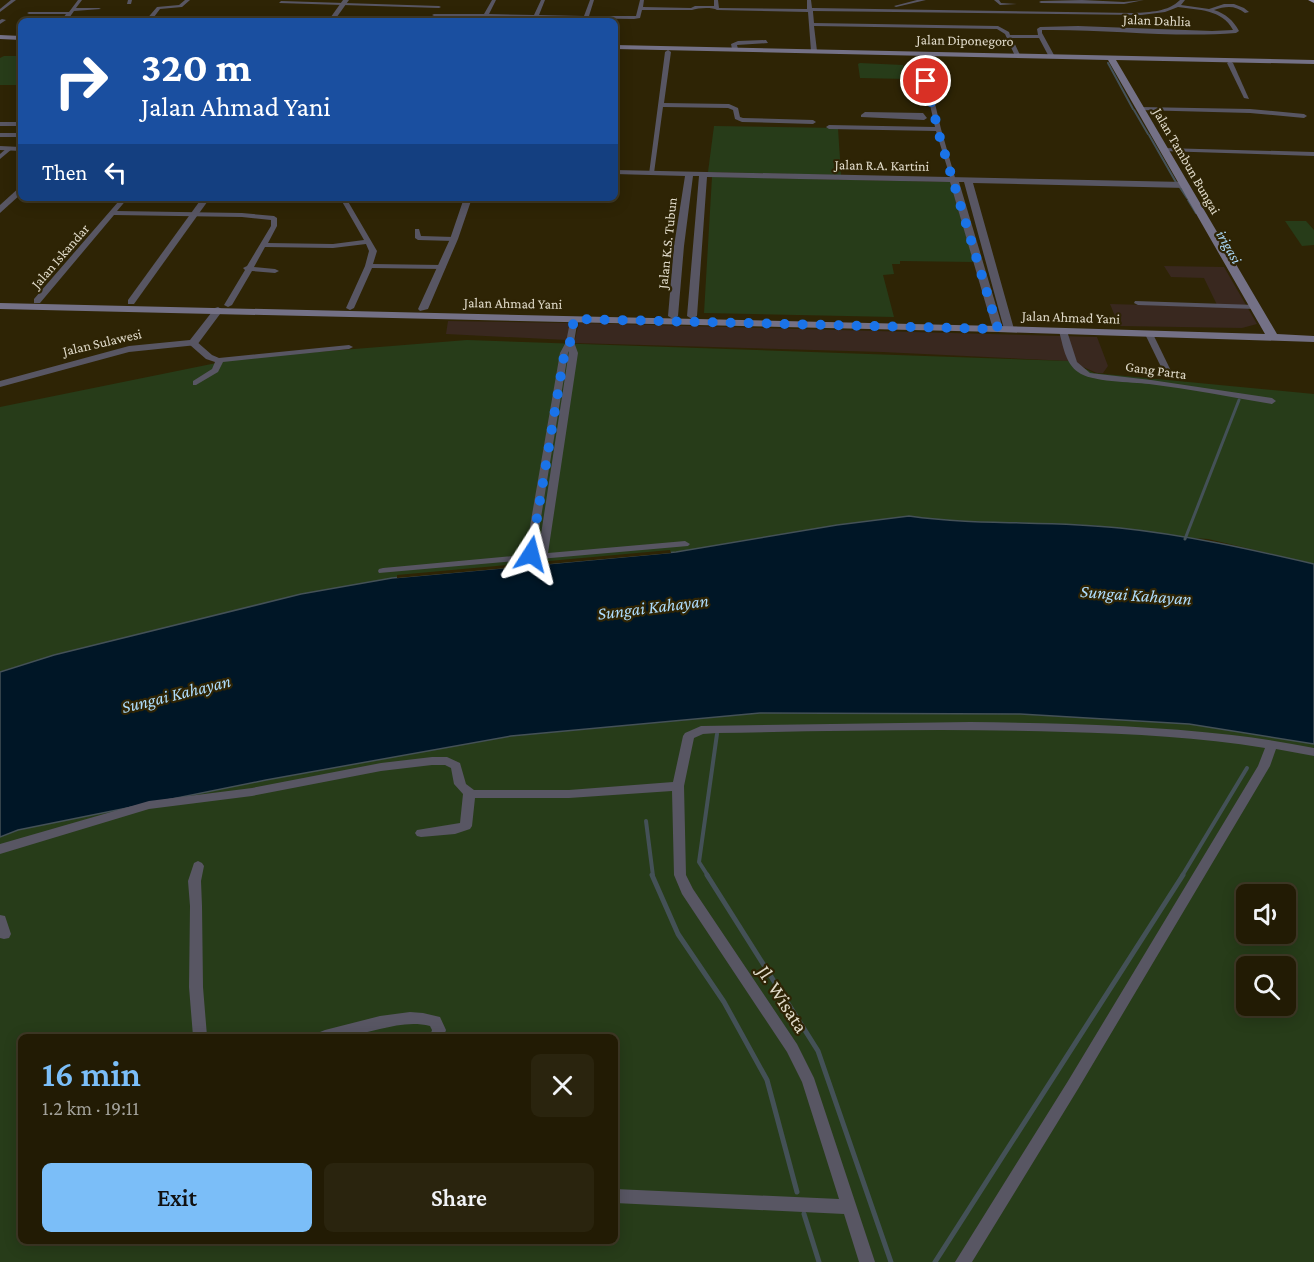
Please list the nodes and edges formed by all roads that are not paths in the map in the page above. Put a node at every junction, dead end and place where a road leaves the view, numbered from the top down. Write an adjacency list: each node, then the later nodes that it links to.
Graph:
1 (14, 0): 30 (street)
2 (80, 0): 32 (street)
3 (188, 0): 42 (street)
4 (394, 0): 22 (street)
5 (443, 0): 24 (street)
6 (494, 0): 38 (street)
7 (543, 0): 39 (street)
8 (592, 0): 40 (street)
9 (642, 0): 25 (street)
10 (809, 0): 27 (street)
11 (924, 0): 18 (street)
12 (996, 0): 20 (street)
13 (1142, 0): 16 (street)
14 (1183, 0): 23 (street)
15 (1041, 1): 16 (street); 35 (street)
16 (1080, 1)
17 (281, 2): 19 (street)
18 (917, 2): 28 (street); 29 (street)
19 (344, 3): 22 (street); 43 (street)
20 (1015, 4)
21 (716, 5): 25 (street); 27 (street)
22 (390, 6): 24 (street)
23 (1179, 6): 31 (street, Jalan Dahlia); 35 (street)
24 (439, 7): 37 (street)
25 (640, 8): 40 (street)
26 (99, 9): 32 (street)
27 (811, 10): 28 (street); 47 (street)
28 (872, 10): 29 (street)
29 (923, 10): 33 (street)
30 (0, 11)
31 (1209, 11): 34 (street); 49 (street, Jalan Dahlia)
32 (71, 12): 36 (street); 41 (street)
33 (975, 12): 35 (street); 48 (street)
34 (1247, 12)
35 (1047, 13): 49 (street)
36 (29, 14)
37 (434, 15): 38 (street); 44 (street)
38 (486, 16): 39 (street)
39 (536, 16): 45 (street)
40 (586, 17): 46 (street)
41 (66, 18)
42 (151, 18)
43 (333, 18)
44 (432, 18)
45 (555, 18)
46 (576, 18)
47 (813, 24): 48 (street); 60 (street)
48 (982, 27): 51 (street)
49 (1056, 28): 53 (street)
50 (0, 35): 52 (main road)
51 (1008, 36): 53 (street); 61 (street)
52 (18, 37)
53 (1042, 37): 62 (street)
54 (766, 42): 57 (street)
55 (618, 49): 57 (main road, Jalan Diponegoro)
56 (618, 49): 58 (main road, Jalan Diponegoro)
57 (735, 50): 59 (main road, Jalan Diponegoro)
58 (668, 52): 59 (main road, Jalan Diponegoro); 68 (street)
59 (756, 52): 60 (main road, Jalan Diponegoro)
60 (814, 53): 61 (main road, Jalan Diponegoro); 63 (main road, Jalan Diponegoro)
61 (1017, 55): 62 (main road, Jalan Diponegoro)
62 (1051, 56): 64 (main road, Jalan Diponegoro)
63 (921, 57): 64 (main road, Jalan Diponegoro); 72 (street)
64 (1111, 58): 65 (main road, Jalan Diponegoro); 66 (main road, Jalan Diponegoro); 69 (main road, Jalan Tambun Bungai)
65 (1230, 63): 66 (main road, Jalan Diponegoro); 67 (street)
66 (1314, 64)
67 (1247, 98)
68 (661, 105): 73 (street); 87 (street)
69 (1140, 110): 70 (street); 83 (main road, Jalan Tambun Bungai)
70 (1304, 116)
71 (923, 117): 71 (street); 72 (street)
72 (935, 117): 77 (street)
73 (813, 122)
74 (0, 124): 75 (street)
75 (18, 124)
76 (829, 127): 77 (street)
77 (938, 129): 90 (street)
78 (0, 135): 79 (street)
79 (18, 135)
80 (0, 148): 81 (street)
81 (9, 149): 82 (street); 85 (street)
82 (18, 149)
83 (1164, 150): 84 (street); 92 (main road, Jalan Tambun Bungai)
84 (1314, 154)
85 (0, 157)
86 (618, 172): 87 (street, Jalan R.A. Kartini)
87 (651, 173): 88 (street, Jalan R.A. Kartini)
88 (689, 174): 89 (street, Jalan R.A. Kartini); 113 (street, Jalan K.S. Tubun)
89 (703, 174): 90 (street, Jalan R.A. Kartini); 114 (street, Jalan K.S. Tubun)
90 (954, 180): 91 (street, Jalan R.A. Kartini); 100 (street)
91 (968, 181): 92 (street, Jalan R.A. Kartini); 102 (street)
92 (1185, 185): 120 (main road, Jalan Tambun Bungai)
93 (18, 192): 98 (street)
94 (122, 201): 99 (street, Jalan Iskandar)
95 (204, 201): 101 (street)
96 (345, 201): 105 (street)
97 (467, 201): 104 (street)
98 (0, 210)
99 (112, 213): 101 (street); 116 (street, Jalan Iskandar)
100 (964, 213): 102 (street); 107 (street)
101 (194, 214): 106 (street); 117 (street)
102 (977, 214): 108 (street)
103 (417, 230): 104 (street)
104 (454, 239): 110 (street)
105 (368, 242): 106 (street); 109 (street)
106 (263, 245): 111 (street)
107 (972, 245): 108 (street); 128 (street)
108 (984, 245): 128 (street)
109 (369, 266): 110 (street); 123 (street)
110 (441, 267): 122 (street)
111 (248, 268): 112 (street); 121 (street)
112 (275, 271)
113 (675, 291): 114 (street); 125 (street, Jalan K.S. Tubun)
114 (693, 291): 126 (street, Jalan K.S. Tubun)
115 (0, 300): 116 (main road, Jalan Ahmad Yani)
116 (37, 301): 117 (main road, Jalan Ahmad Yani)
117 (131, 302): 121 (main road, Jalan Ahmad Yani)
118 (1138, 303): 120 (street)
119 (0, 306): 121 (main road, Jalan Ahmad Yani)
120 (1256, 307): 132 (main road, Jalan Tambun Bungai)
121 (223, 308): 123 (main road, Jalan Ahmad Yani); 135 (street)
122 (423, 309): 123 (main road, Jalan Ahmad Yani); 124 (main road, Jalan Ahmad Yani)
123 (354, 310): 124 (main road, Jalan Ahmad Yani)
124 (515, 314): 125 (main road, Jalan Ahmad Yani); 127 (main road, Jalan Ahmad Yani)
125 (674, 315): 126 (main road, Jalan Ahmad Yani)
126 (692, 316): 128 (main road, Jalan Ahmad Yani)
127 (574, 319): 128 (main road, Jalan Ahmad Yani); 138 (street)
128 (1003, 326): 129 (main road, Jalan Ahmad Yani); 130 (main road, Jalan Ahmad Yani)
129 (1114, 330): 130 (main road, Jalan Ahmad Yani); 131 (main road, Jalan Ahmad Yani); 132 (main road, Jalan Ahmad Yani)
130 (1063, 331): 144 (street, Gang Parta)
131 (1149, 334): 132 (main road, Jalan Ahmad Yani); 139 (street)
132 (1272, 334): 133 (main road, Jalan Ahmad Yani); 134 (main road, Jalan Ahmad Yani)
133 (1314, 334)
134 (1314, 339)
135 (193, 343): 137 (street); 141 (street, Jalan Sulawesi)
136 (349, 347): 137 (street)
137 (220, 360): 140 (street)
138 (568, 360): 142 (street); 143 (street)
139 (1168, 373)
140 (195, 383)
141 (0, 384)
142 (557, 394): 143 (street); 145 (street)
143 (568, 394): 146 (street)
144 (1272, 401)
145 (549, 438): 146 (street); 147 (street)
146 (561, 438): 148 (street)
147 (537, 514): 148 (street); 151 (street)
148 (549, 514): 150 (street)
149 (685, 544): 150 (street)
150 (543, 556): 151 (street)
151 (530, 557): 152 (street)
152 (383, 571)
153 (1272, 745): 154 (street); 155 (street, Jl. Wisata); 168 (street)
154 (1314, 752)
155 (678, 786): 156 (street); 166 (street, Jl. Wisata)
156 (469, 793): 157 (street); 158 (street)
157 (421, 833)
158 (0, 849)
159 (198, 866): 162 (street)
160 (0, 920): 161 (street)
161 (4, 934)
162 (200, 1034)
163 (334, 1034): 164 (street)
164 (438, 1034)
165 (618, 1196): 166 (street)
166 (849, 1207): 167 (street, Jl. Wisata)
167 (867, 1262)
168 (963, 1262)

